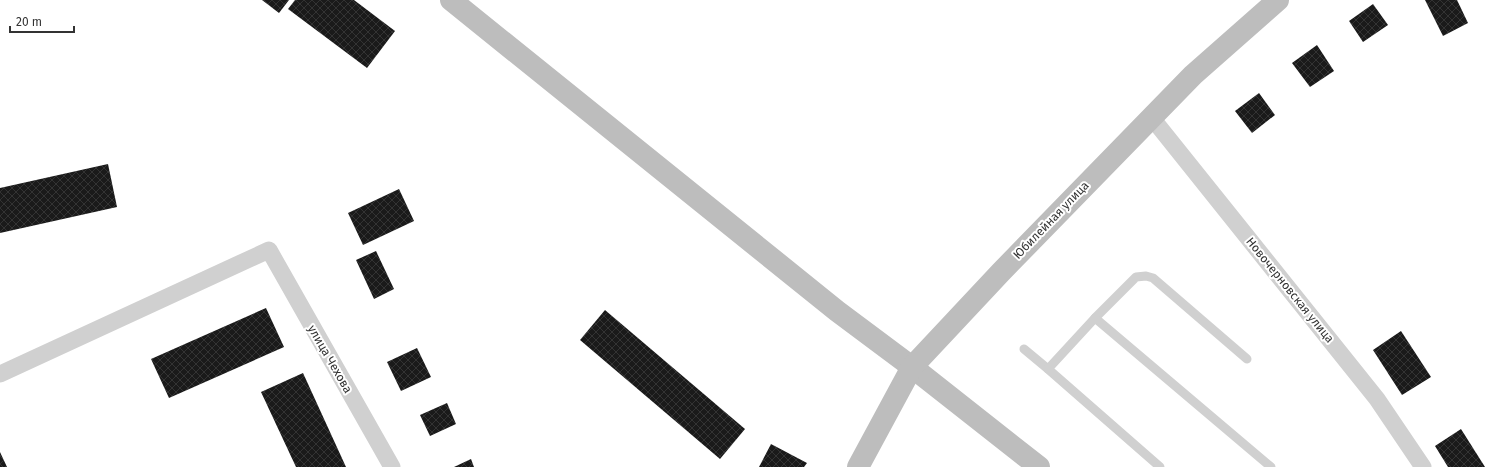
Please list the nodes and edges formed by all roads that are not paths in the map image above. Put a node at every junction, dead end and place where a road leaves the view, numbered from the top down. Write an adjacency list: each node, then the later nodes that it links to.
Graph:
1 (451, 0): 7 (main road)
2 (1278, 0): 3 (main road, Юбилейная улица)
3 (1152, 118): 7 (main road, Юбилейная улица); 15 (street, Новочерновская улица)
4 (1095, 318): 6 (lane); 8 (lane); 14 (lane)
5 (1024, 348): 8 (lane)
6 (1247, 359)
7 (912, 366): 11 (main road, Юбилейная улица); 12 (main road)
8 (1048, 369): 13 (lane)
9 (0, 374): 10 (street, улица Чехова)
10 (392, 467)
11 (858, 467)
12 (1039, 467)
13 (1160, 467)
14 (1271, 467)
15 (1423, 467)

